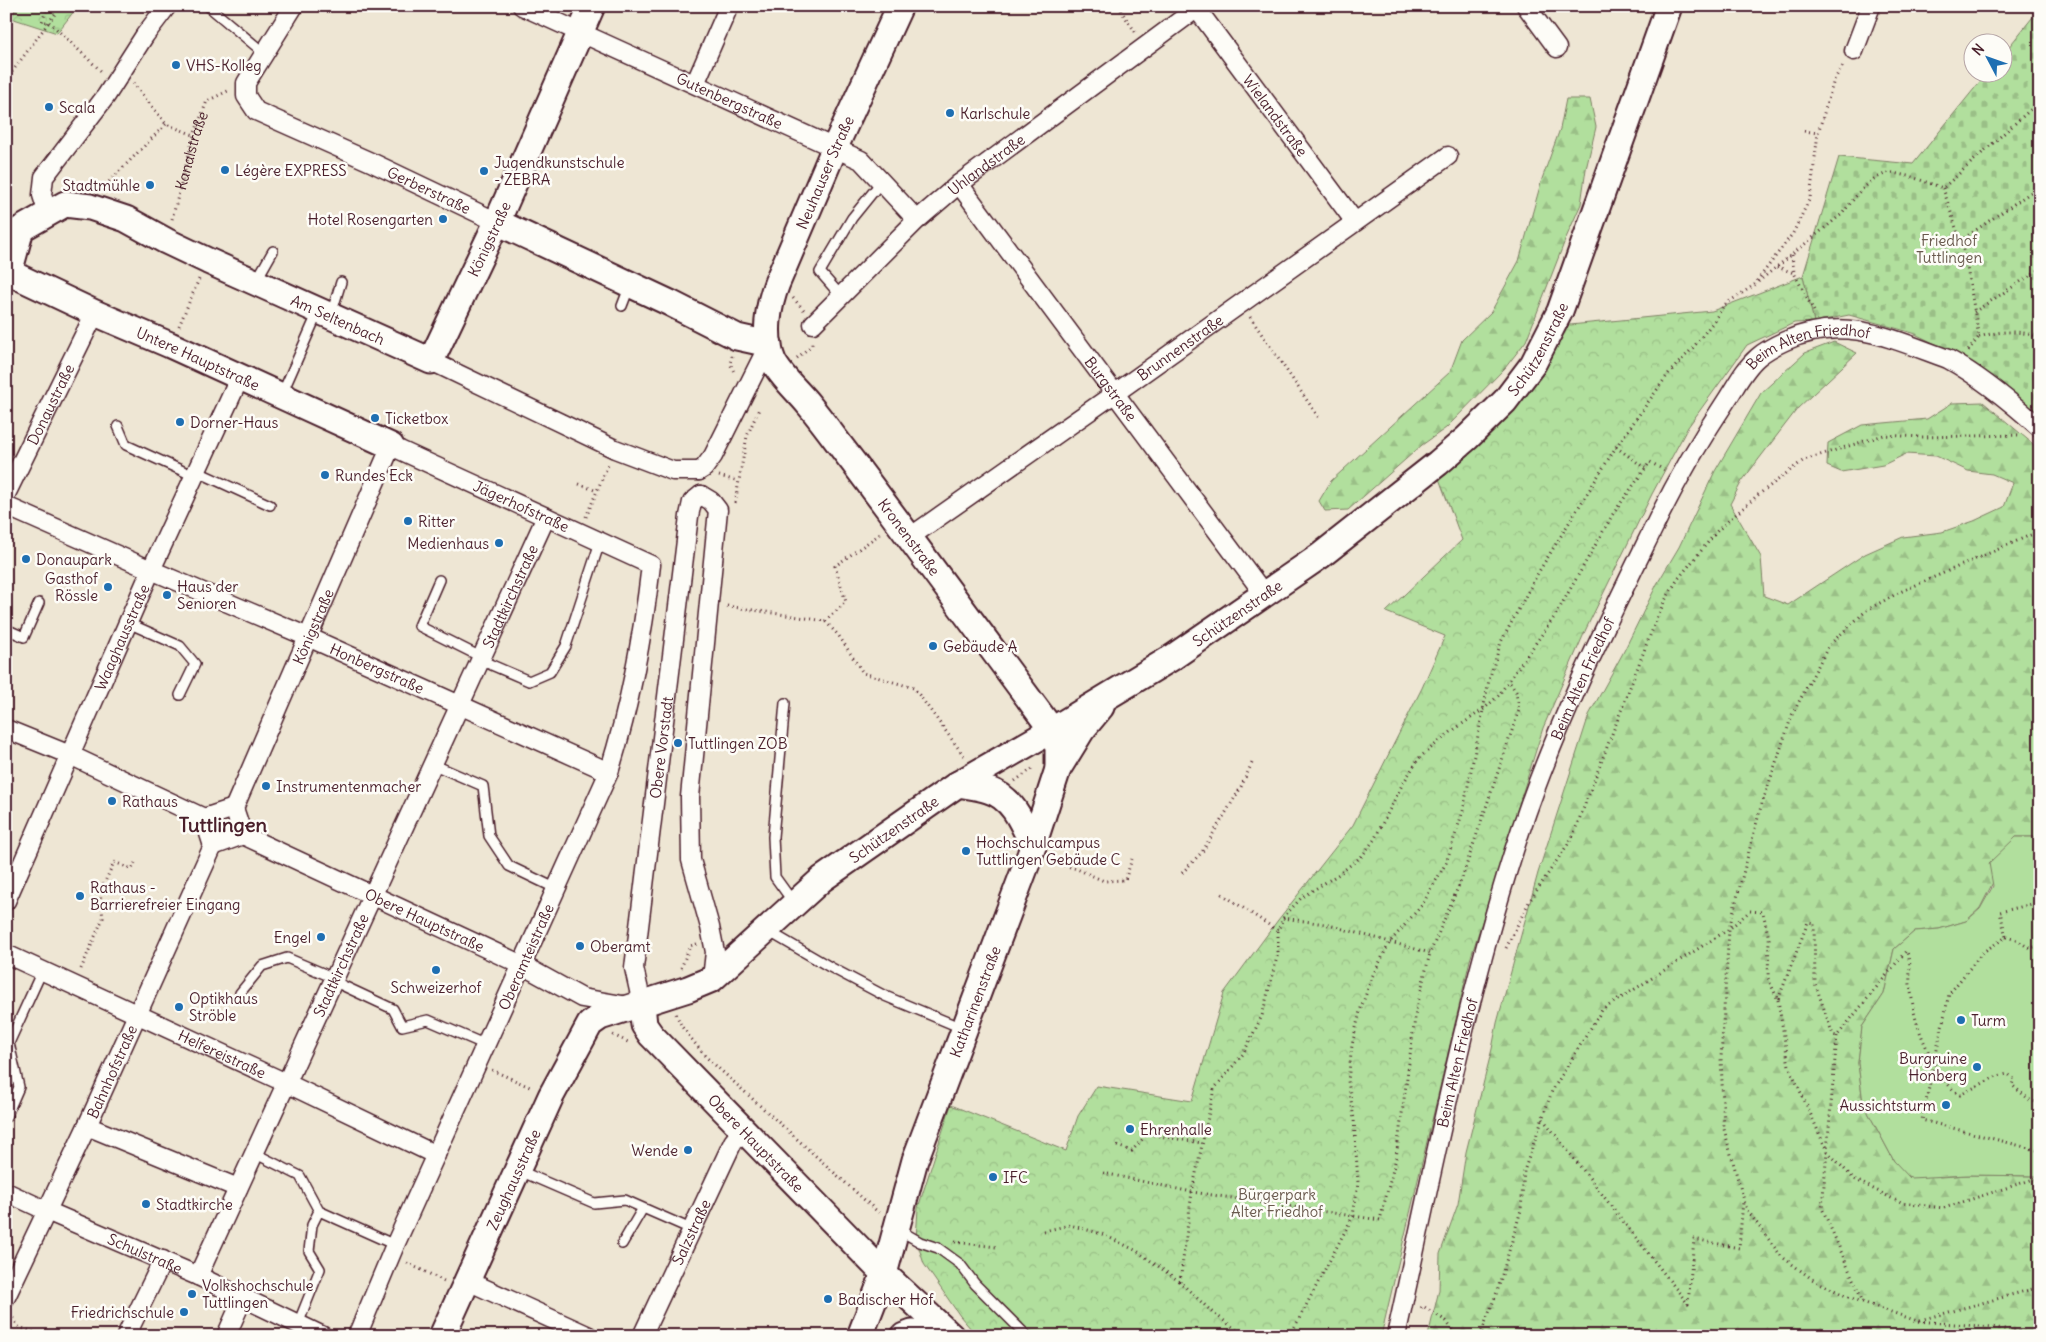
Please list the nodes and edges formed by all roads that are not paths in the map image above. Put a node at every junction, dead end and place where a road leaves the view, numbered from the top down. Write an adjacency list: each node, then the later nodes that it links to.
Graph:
1 (167, 6): 21 (street)
2 (208, 6): 15 (lane)
3 (294, 6): 15 (street)
4 (522, 6): 12 (street, Gutenbergstraße)
5 (592, 6): 12 (street, Königstraße)
6 (729, 6): 16 (street)
7 (900, 6): 17 (street, Neuhauser Straße)
8 (1526, 6): 13 (street)
9 (1669, 6): 53 (street, Schützenstraße)
10 (1871, 6): 14 (street)
11 (1199, 7): 20 (street, Uhlandstraße); 24 (street, Wielandstraße)
12 (580, 32): 16 (street, Gutenbergstraße); 23 (street, Königstraße)
13 (1557, 48)
14 (1854, 51)
15 (264, 53): 23 (street, Gerberstraße)
16 (695, 84): 17 (street, Gutenbergstraße)
17 (835, 146): 19 (street, Gutenbergstraße); 33 (street, Neuhauser Straße)
18 (1448, 156): 24 (street, Brunnenstraße)
19 (882, 181): 22 (street, Gutenbergstraße); 29 (lane)
20 (959, 184): 22 (street, Uhlandstraße); 36 (street, Burgstraße)
21 (48, 214): 26 (street, Am Seltenbach); 27 (street, Am Seltenbach)
22 (917, 220): 29 (street, Uhlandstraße)
23 (497, 222): 33 (street, Gerberstraße); 34 (street, Königstraße)
24 (1355, 222): 36 (street, Brunnenstraße)
25 (273, 251): 27 (lane)
26 (7, 275): 31 (street, Untere Hauptstraße)
27 (256, 281): 30 (street, Am Seltenbach)
28 (341, 282): 30 (lane)
29 (841, 296): 32 (street, Uhlandstraße)
30 (325, 312): 34 (street, Am Seltenbach); 37 (lane)
31 (94, 313): 35 (street, Untere Hauptstraße); 43 (street, Donaustraße)
32 (813, 324)
33 (769, 344): 41 (street); 48 (street, Kronenstraße)
34 (431, 361): 41 (street, Am Seltenbach)
35 (240, 377): 37 (street, Untere Hauptstraße); 42 (street, Waaghausstraße)
36 (1114, 394): 48 (street, Brunnenstraße); 53 (street, Burgstraße)
37 (281, 396): 40 (street, Untere Hauptstraße)
38 (118, 426): 42 (lane)
39 (2034, 431): 126 (street, Beim Alten Friedhof)
40 (390, 446): 47 (street, Jägerhofstraße); 57 (street, Königstraße)
41 (699, 471): 44 (street)
42 (195, 474): 45 (lane); 51 (street, Waaghausstraße)
43 (6, 494)
44 (702, 495): 84 (street); 86 (street, Obere Vorstadt)
45 (270, 505)
46 (6, 506): 51 (street, Honbergstraße)
47 (546, 517): 49 (street, Jägerhofstraße); 58 (street, Stadtkirchstraße)
48 (904, 529): 64 (street, Kronenstraße)
49 (600, 542): 50 (street, Jägerhofstraße); 58 (lane)
50 (651, 565): 68 (street, Oberamteistraße)
51 (151, 570): 55 (street, Waaghausstraße); 57 (street, Honbergstraße)
52 (439, 580): 58 (lane)
53 (1264, 594): 59 (street, Schützenstraße)
54 (39, 603): 56 (lane)
55 (128, 623): 60 (lane); 65 (street, Waaghausstraße)
56 (6, 629)
57 (308, 636): 62 (street, Honbergstraße); 70 (street, Königstraße)
58 (480, 658): 62 (street, Stadtkirchstraße)
59 (1112, 694): 64 (street, Schützenstraße); 67 (street)
60 (180, 695)
61 (785, 703): 78 (lane)
62 (459, 705): 66 (street, Stadtkirchstraße); 68 (street, Honbergstraße)
63 (6, 729): 65 (street)
64 (1052, 730): 67 (street, Katharinenstraße); 69 (street, Schützenstraße)
65 (70, 755): 71 (street); 77 (street, Waaghausstraße)
66 (432, 764): 75 (lane); 76 (street, Stadtkirchstraße)
67 (1058, 770): 74 (street, Katharinenstraße)
68 (609, 772): 75 (street, Oberamteistraße)
69 (968, 778): 74 (street); 78 (street, Schützenstraße)
70 (234, 808): 71 (street); 72 (street)
71 (204, 818): 73 (street)
72 (244, 835): 73 (street); 76 (street, Obere Hauptstraße)
73 (214, 846): 87 (street, Bahnhofstraße)
74 (1031, 850): 89 (street, Katharinenstraße)
75 (556, 889): 81 (street, Oberamteistraße)
76 (372, 896): 81 (street, Obere Hauptstraße); 83 (street, Stadtkirchstraße)
77 (6, 901)
78 (795, 905): 79 (street, Schützenstraße)
79 (766, 930): 84 (street, Schützenstraße); 89 (lane)
80 (6, 954): 82 (street, Helfereistraße)
81 (522, 965): 86 (street, Obere Hauptstraße); 90 (street, Oberamteistraße)
82 (42, 971): 87 (street, Helfereistraße); 92 (lane)
83 (333, 979): 85 (lane); 90 (lane); 91 (street, Stadtkirchstraße)
84 (712, 979): 86 (street, Schützenstraße)
85 (240, 993)
86 (638, 1005): 88 (street, Schützenstraße); 94 (street, Obere Hauptstraße)
87 (137, 1015): 91 (street, Helfereistraße); 93 (street, Bahnhofstraße)
88 (590, 1024): 97 (street, Zeughausstraße)
89 (964, 1029): 103 (street, Katharinenstraße)
90 (486, 1045): 96 (street, Oberamteistraße)
91 (286, 1083): 95 (street, Stadtkirchstraße); 96 (street, Helfereistraße)
92 (6, 1117)
93 (87, 1126): 98 (street); 101 (street, Bahnhofstraße)
94 (743, 1129): 104 (street, Salzstraße); 108 (street, Obere Hauptstraße)
95 (254, 1153): 98 (street, Stadtkirchstraße); 102 (lane)
96 (436, 1155): 106 (street, Oberamteistraße)
97 (517, 1170): 100 (lane); 110 (street, Zeughausstraße)
98 (238, 1188): 109 (street, Stadtkirchstraße)
99 (6, 1192): 101 (street)
100 (643, 1208): 104 (lane); 105 (lane)
101 (47, 1211): 107 (street, Schulstraße); 111 (street, Bahnhofstraße)
102 (319, 1211): 106 (lane); 113 (lane)
103 (896, 1229): 108 (street, Katharinenstraße); 125 (lane)
104 (691, 1230): 120 (street, Salzstraße)
105 (622, 1244)
106 (393, 1250): 117 (street, Oberamteistraße)
107 (163, 1260): 109 (street, Schulstraße); 114 (street)
108 (884, 1274): 121 (street, Katharinenstraße); 124 (street, Obere Hauptstraße)
109 (198, 1276): 112 (street, Schulstraße)
110 (466, 1286): 118 (street, Zeughausstraße); 119 (street)
111 (6, 1297)
112 (243, 1298): 113 (street, Schulstraße); 115 (street)
113 (298, 1324): 116 (street, Schulstraße)
114 (126, 1336)
115 (226, 1336)
116 (323, 1336)
117 (357, 1336)
118 (442, 1336)
119 (589, 1336)
120 (642, 1336)
121 (860, 1336)
122 (904, 1336): 123 (street)
123 (938, 1336)
124 (951, 1336)
125 (1028, 1336)
126 (1396, 1336)

